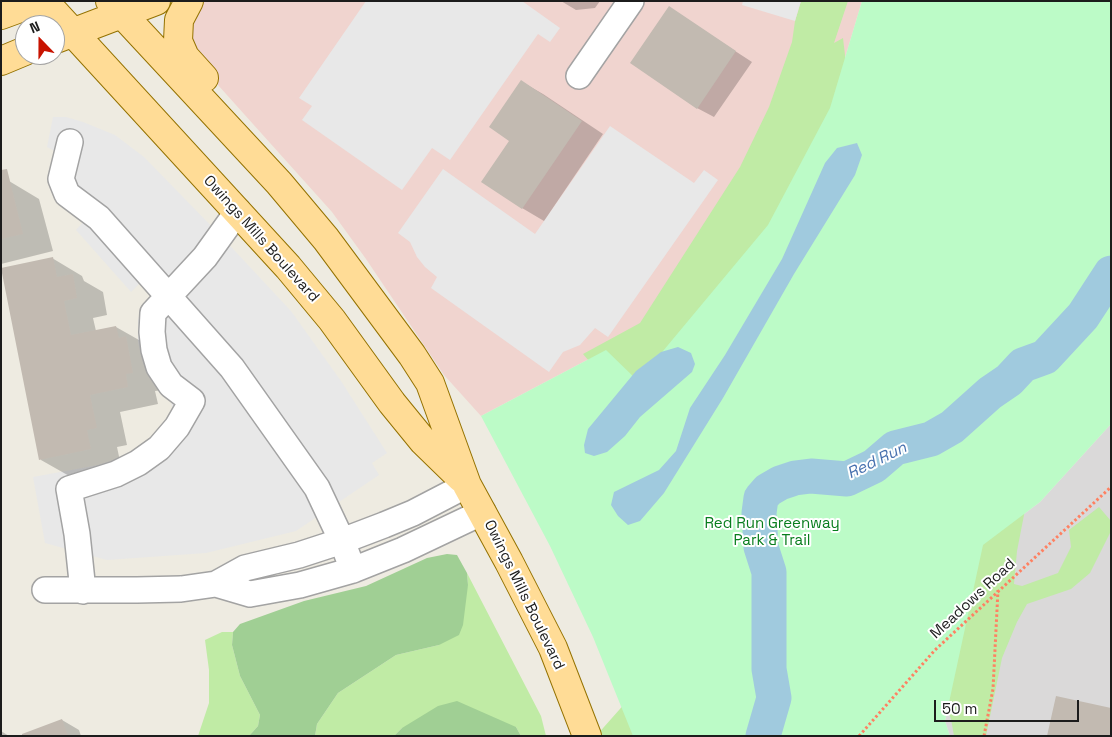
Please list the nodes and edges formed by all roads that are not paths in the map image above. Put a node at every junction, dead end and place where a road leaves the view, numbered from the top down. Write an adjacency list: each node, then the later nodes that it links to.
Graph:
1 (39, 1): 7 (main road)
2 (44, 1): 8 (main road, Owings Mills Boulevard)
3 (156, 1): 6 (main road)
4 (188, 1): 17 (main road)
5 (631, 1): 13 (street)
6 (116, 8): 9 (main road); 17 (main road, Owings Mills Boulevard)
7 (1, 15)
8 (52, 15)
9 (65, 35)
10 (65, 37): 15 (main road, Owings Mills Boulevard)
11 (15, 55): 12 (main road)
12 (1, 61)
13 (579, 76)
14 (70, 142): 16 (street)
15 (238, 211): 16 (street); 18 (main road, Owings Mills Boulevard)
16 (168, 296): 20 (street); 24 (street)
17 (412, 355): 18 (main road, Owings Mills Boulevard)
18 (468, 485): 19 (main road, Owings Mills Boulevard); 20 (street)
19 (483, 512): 21 (street); 25 (main road, Owings Mills Boulevard)
20 (342, 541): 21 (street); 22 (street)
21 (353, 570): 22 (street)
22 (216, 584): 24 (street)
23 (45, 590): 24 (street)
24 (83, 591)
25 (583, 726)

